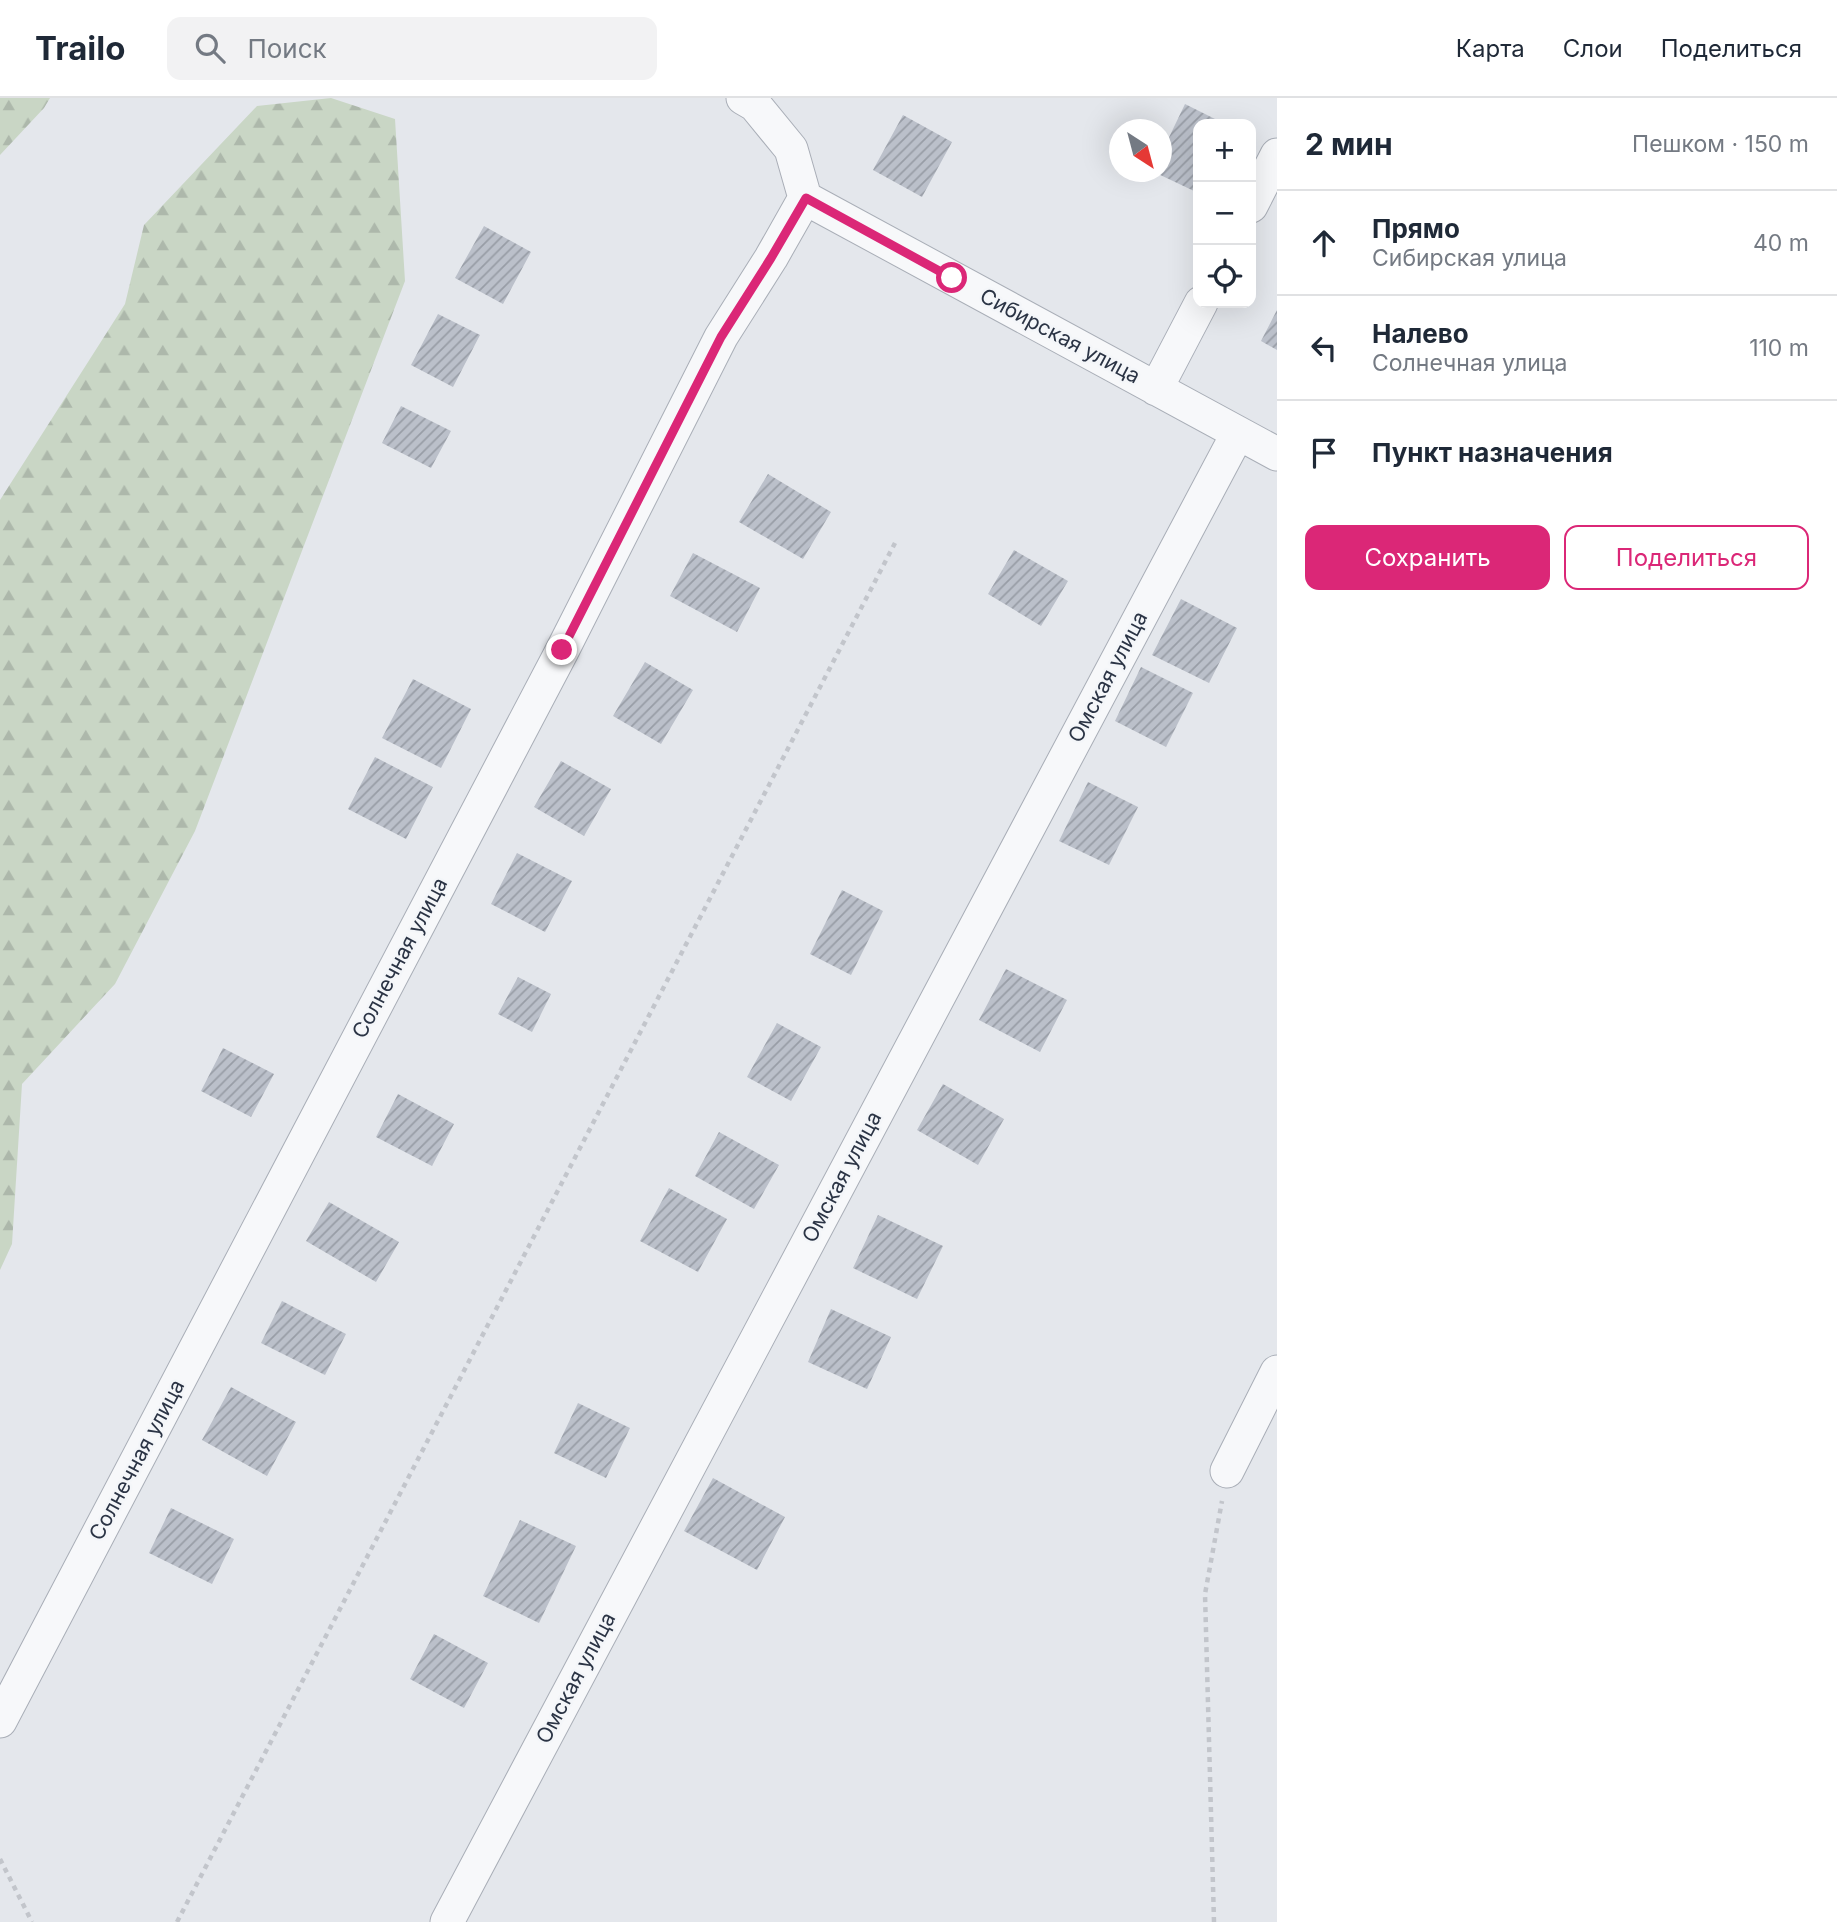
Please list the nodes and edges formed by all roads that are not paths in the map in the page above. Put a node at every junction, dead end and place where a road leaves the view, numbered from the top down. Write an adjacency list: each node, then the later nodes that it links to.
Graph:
1 (752, 100): 4 (street)
2 (1277, 155): 3 (street)
3 (1256, 196)
4 (806, 198): 6 (street, Сибирская улица); 11 (street, Солнечная улица)
5 (1198, 308): 6 (street)
6 (1156, 389): 7 (street, Сибирская улица)
7 (1238, 433): 8 (street, Сибирская улица); 12 (street, Омская улица)
8 (1277, 454)
9 (1277, 1372): 10 (street)
10 (1227, 1471)
11 (0, 1721)
12 (447, 1922)

